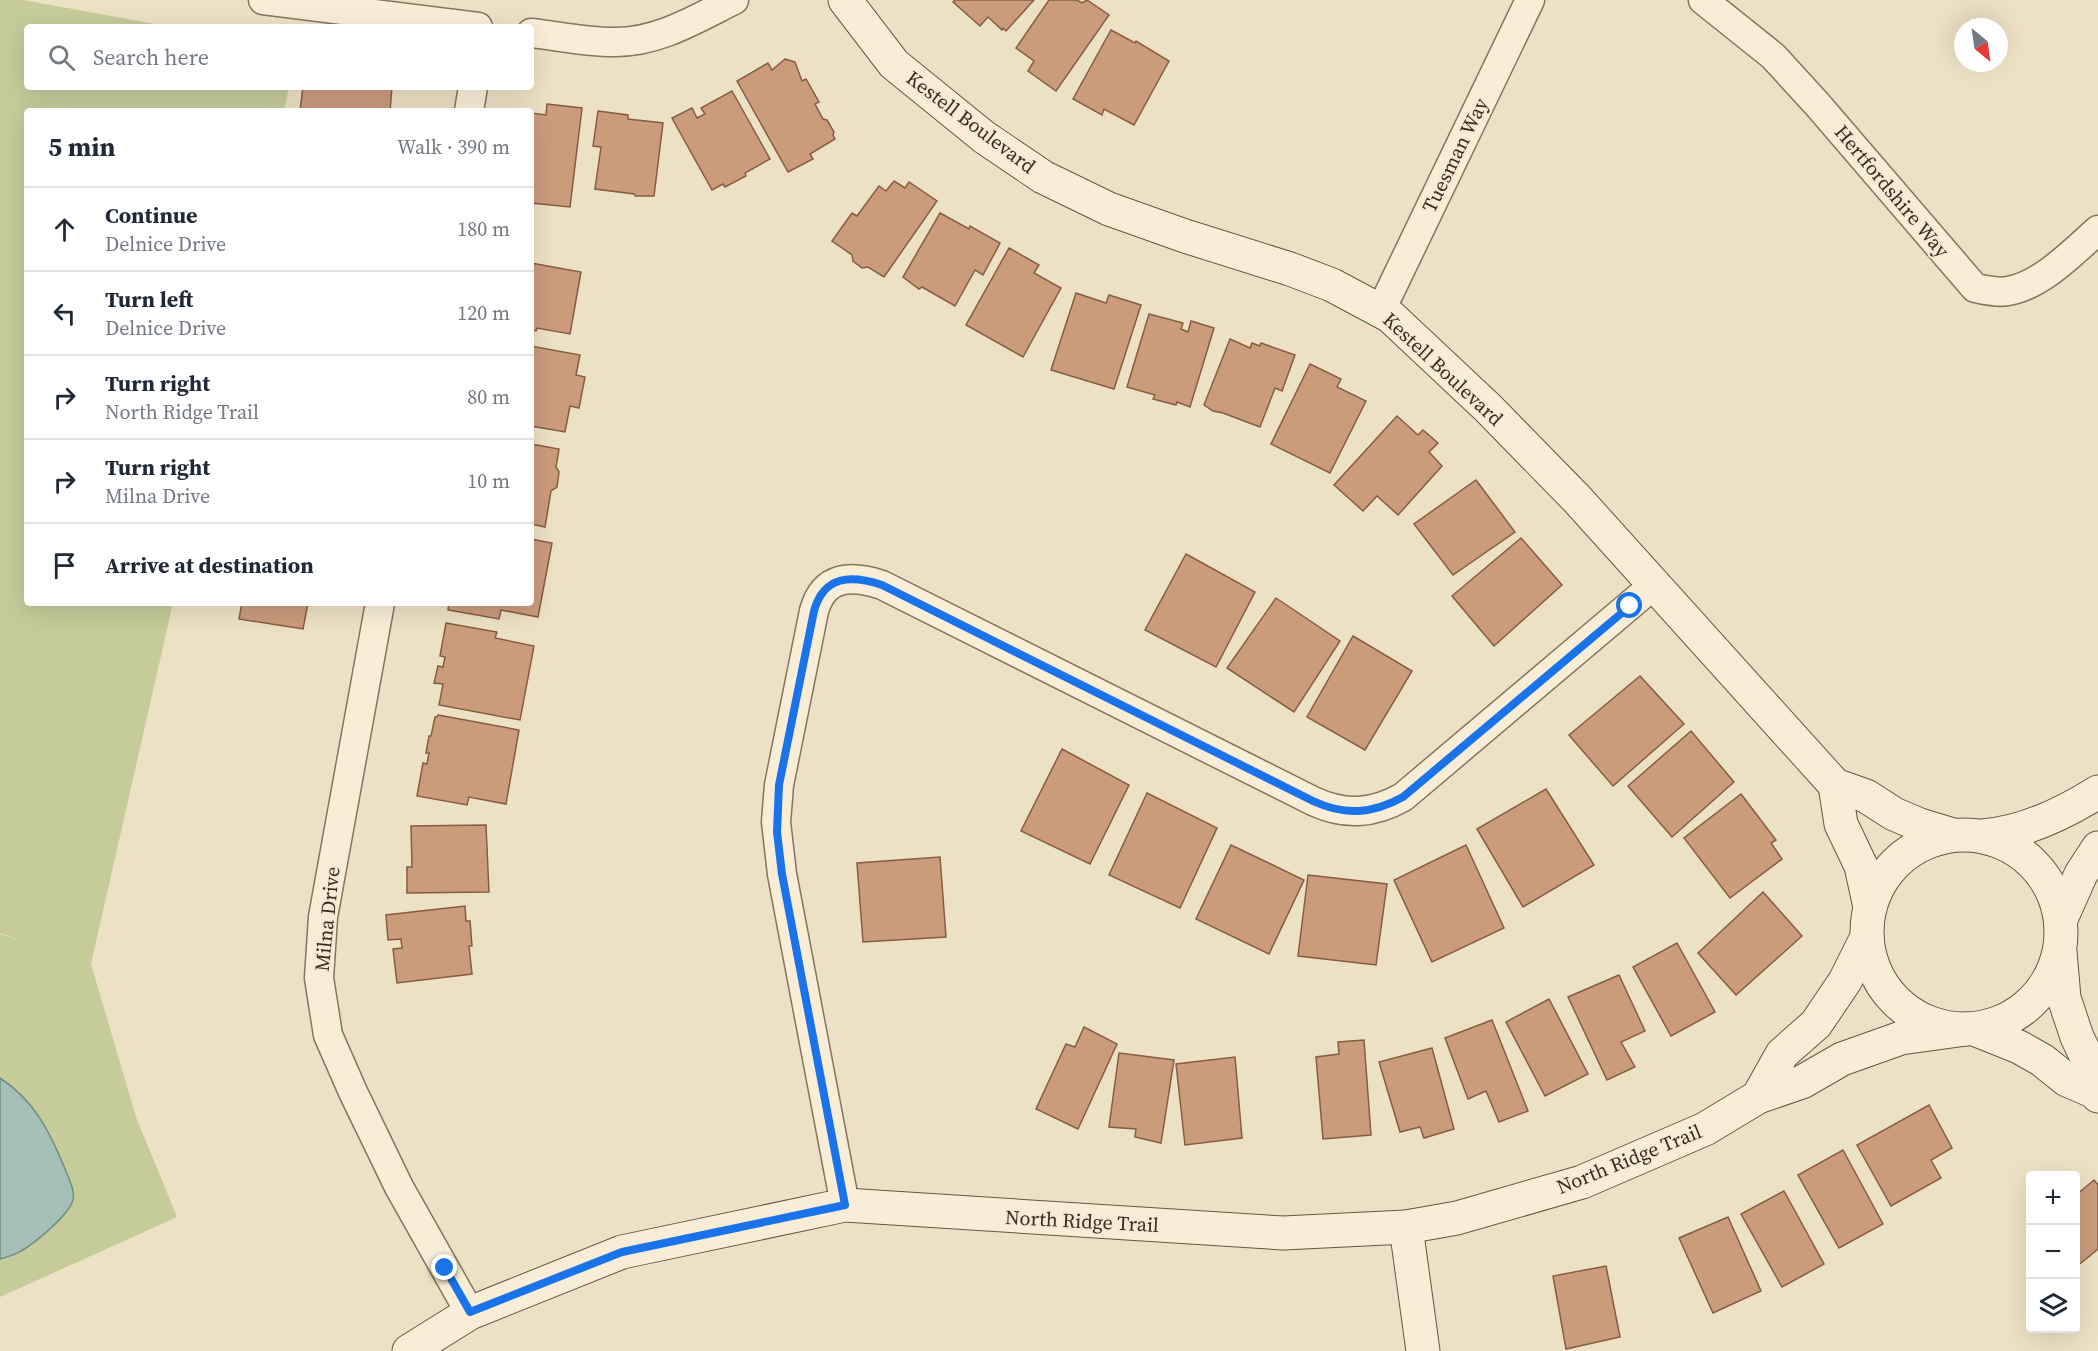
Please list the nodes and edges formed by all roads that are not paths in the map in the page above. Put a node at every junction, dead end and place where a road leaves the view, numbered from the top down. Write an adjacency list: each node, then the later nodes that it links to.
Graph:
1 (264, 0): 6 (street)
2 (734, 0): 7 (street)
3 (845, 0): 11 (street, Kestell Boulevard)
4 (1530, 0): 11 (street, Tuesman Way)
5 (1703, 0): 10 (street, Hertfordshire Way)
6 (454, 24)
7 (534, 33)
8 (472, 90): 9 (street)
9 (469, 108)
10 (2098, 230)
11 (1381, 310): 12 (street, Kestell Boulevard)
12 (1655, 584): 14 (street, Kestell Boulevard); 24 (street)
13 (379, 606): 26 (street, Milna Drive)
14 (1835, 785): 16 (street, Kestell Boulevard); 19 (street)
15 (2098, 792): 16 (street)
16 (1968, 836): 18 (street); 19 (street)
17 (2098, 848): 18 (street)
18 (2061, 919): 20 (street)
19 (1869, 922): 21 (street); 23 (street, North Ridge Trail)
20 (2060, 952): 21 (street); 22 (street)
21 (1970, 1029): 22 (street); 23 (street, North Ridge Trail)
22 (2096, 1094)
23 (1758, 1097): 25 (street, North Ridge Trail)
24 (845, 1205): 25 (street, North Ridge Trail); 26 (street, North Ridge Trail)
25 (1406, 1227): 28 (street)
26 (470, 1312): 27 (street, North Ridge Trail)
27 (409, 1351)
28 (1423, 1351)

